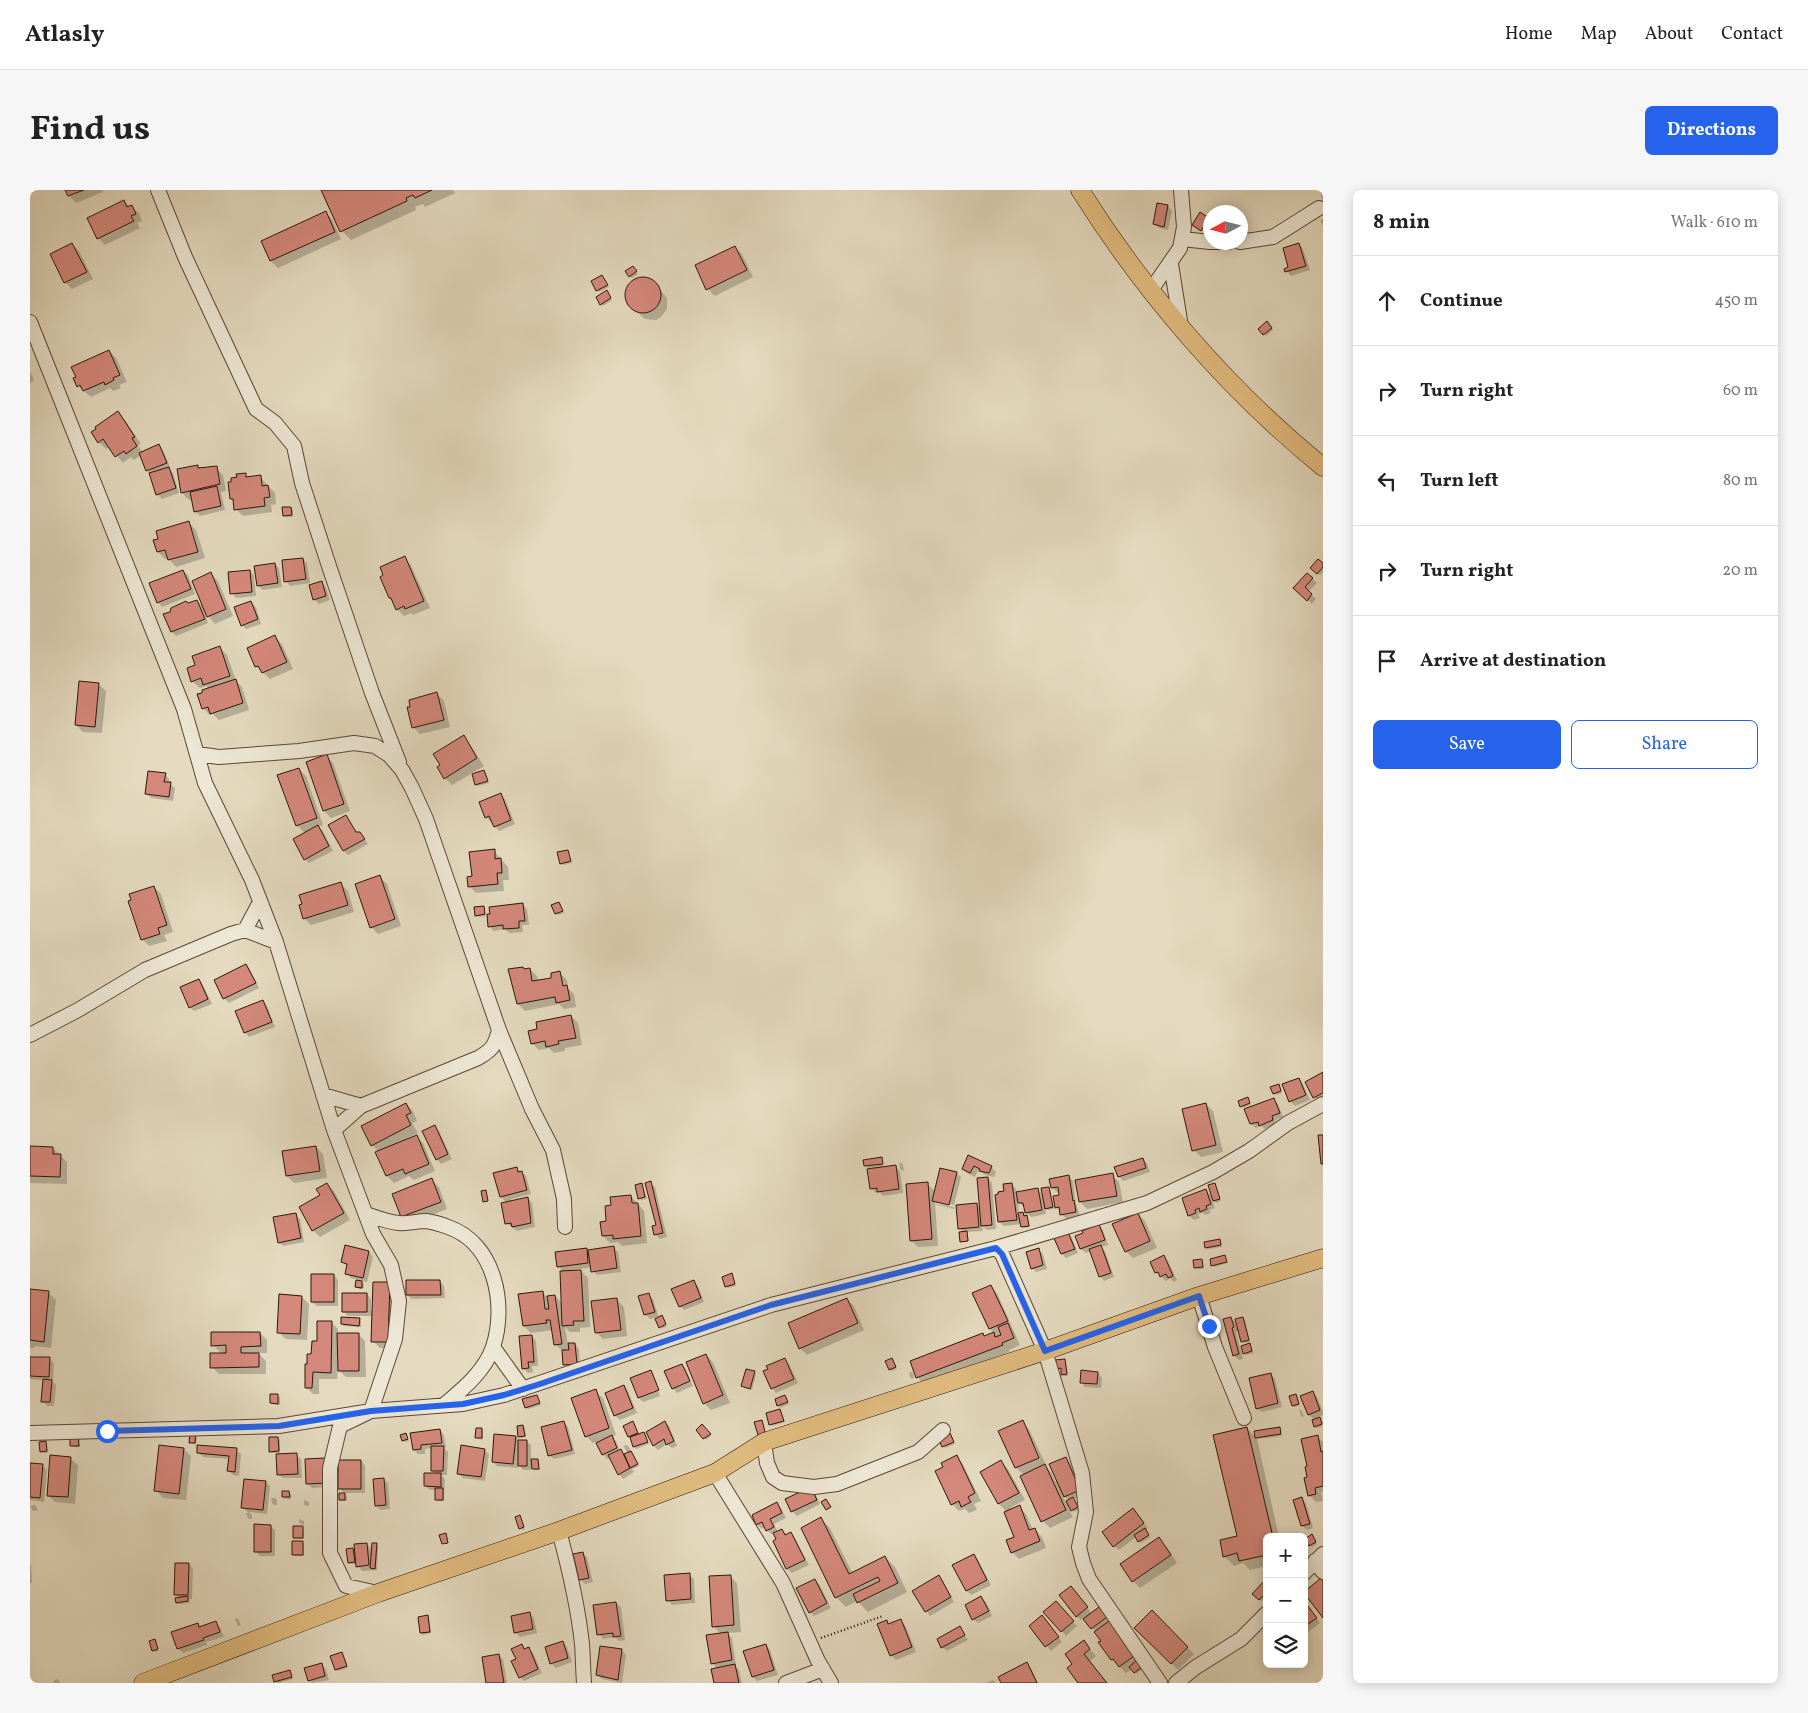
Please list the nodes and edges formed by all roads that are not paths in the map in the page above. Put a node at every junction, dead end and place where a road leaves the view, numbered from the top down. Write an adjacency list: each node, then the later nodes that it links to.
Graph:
1 (158, 190): 14 (street)
2 (1080, 190): 9 (main road)
3 (1182, 190): 5 (street)
4 (1319, 208): 7 (street)
5 (1182, 239): 6 (street); 8 (street)
6 (1203, 241)
7 (1248, 241)
8 (1171, 264): 9 (street); 11 (street)
9 (1150, 290): 11 (main road)
10 (30, 322): 13 (street)
11 (1181, 328): 12 (main road)
12 (1323, 467)
13 (197, 754): 14 (street); 15 (street)
14 (402, 770): 18 (street)
15 (260, 902): 16 (street); 17 (street)
16 (245, 930): 17 (street); 19 (street)
17 (276, 942): 20 (street)
18 (499, 1030): 22 (street); 25 (street)
19 (30, 1035)
20 (324, 1095): 22 (street); 23 (street)
21 (1323, 1104): 26 (street)
22 (361, 1106): 23 (street)
23 (334, 1130): 24 (street)
24 (366, 1214): 29 (street); 33 (street)
25 (565, 1227)
26 (996, 1248): 30 (street); 31 (street)
27 (1323, 1258): 28 (main road)
28 (1199, 1296): 30 (main road); 34 (street)
29 (493, 1347): 31 (street); 32 (street)
30 (1045, 1351): 37 (main road); 49 (street)
31 (523, 1389): 32 (street)
32 (444, 1405): 33 (street)
33 (371, 1411): 36 (street); 42 (street)
34 (1244, 1418)
35 (942, 1430): 37 (street)
36 (30, 1433)
37 (764, 1442): 38 (main road)
38 (715, 1473): 39 (main road); 44 (street)
39 (559, 1531): 42 (main road); 46 (street)
40 (1320, 1562): 41 (street)
41 (1308, 1570)
42 (378, 1593): 45 (main road)
43 (1263, 1617): 50 (street)
44 (823, 1669): 47 (street); 48 (street)
45 (143, 1683)
46 (584, 1683)
47 (786, 1683)
48 (831, 1683)
49 (1160, 1683)
50 (1176, 1683)

